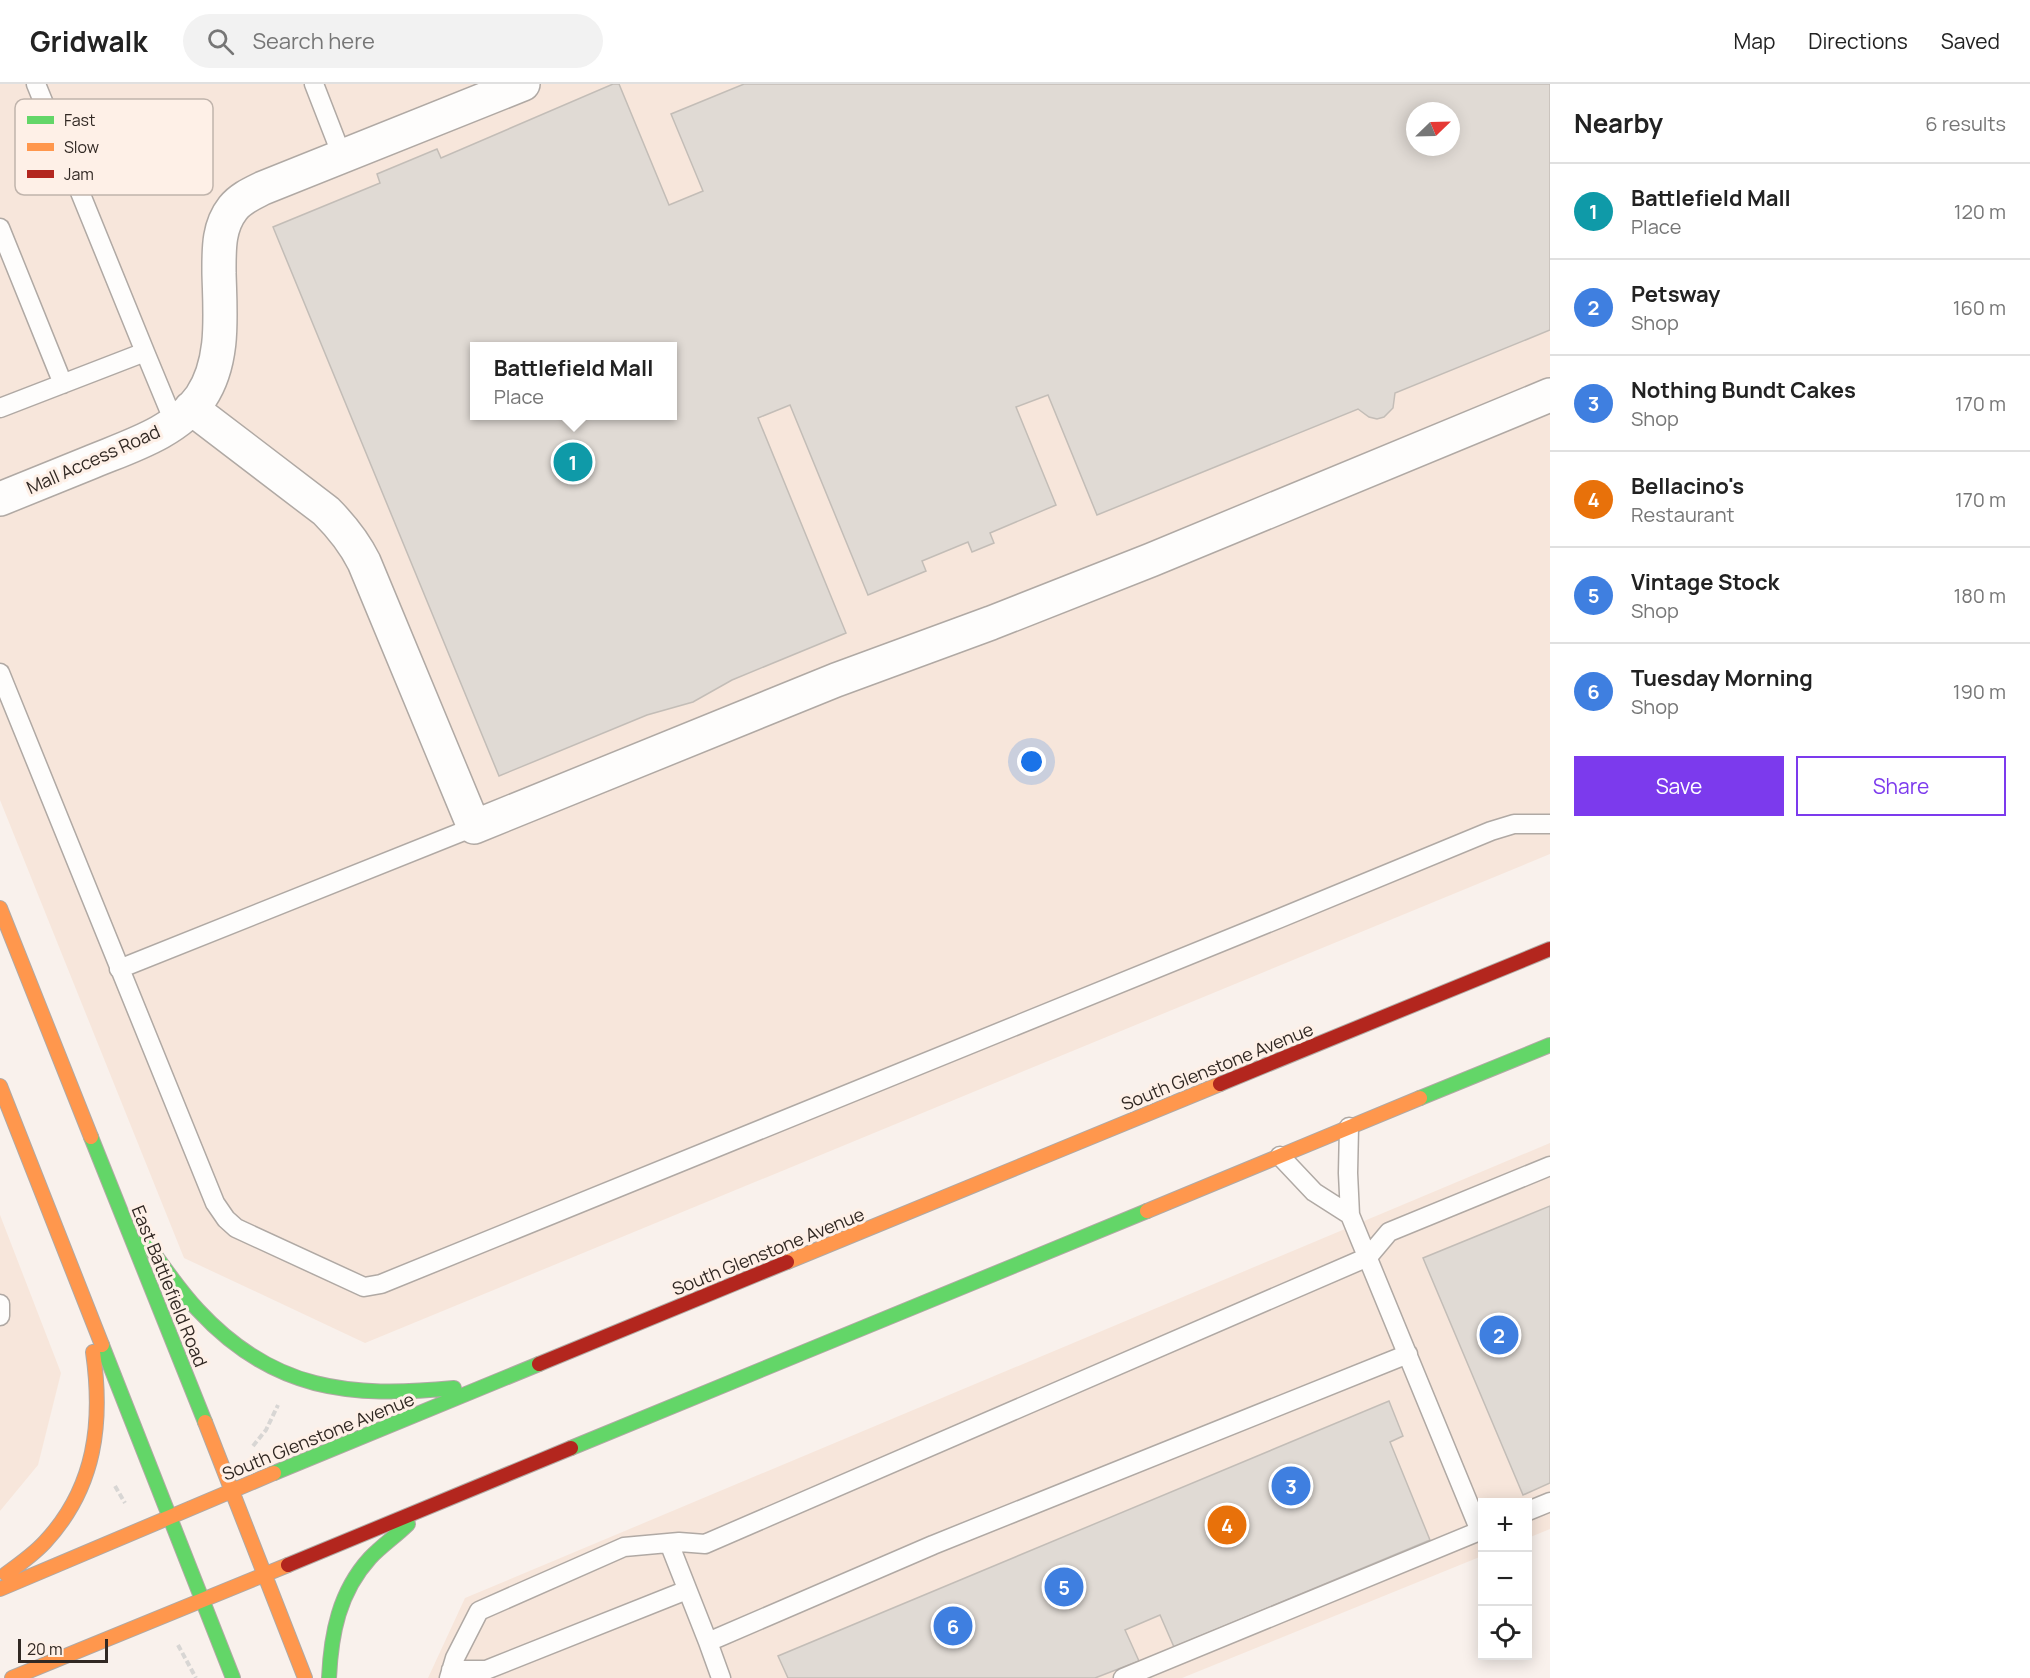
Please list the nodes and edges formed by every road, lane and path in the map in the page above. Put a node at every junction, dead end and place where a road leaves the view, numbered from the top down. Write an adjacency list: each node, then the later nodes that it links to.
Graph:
1 (36, 84): 4 (lane)
2 (314, 84): 5 (lane)
3 (510, 86): 5 (street)
4 (42, 99)
5 (342, 156): 12 (street)
6 (81, 195): 8 (lane)
7 (0, 228): 9 (lane)
8 (145, 352): 9 (lane); 12 (lane)
9 (63, 384): 11 (lane)
10 (1550, 395): 16 (street)
11 (0, 408)
12 (183, 415): 13 (street, Mall Access Road); 16 (street)
13 (0, 499)
14 (0, 673): 19 (lane)
15 (1550, 824): 19 (lane)
16 (474, 827): 19 (lane)
17 (0, 908): 25 (main road, East Battlefield Road)
18 (1550, 949): 32 (main road, South Glenstone Avenue)
19 (119, 969)
20 (1550, 1045): 22 (main road)
21 (0, 1086): 29 (main road)
22 (1349, 1127): 23 (main road); 26 (lane)
23 (1280, 1156): 26 (lane); 38 (main road)
24 (1550, 1166): 27 (lane)
25 (118, 1205): 32 (main road); 35 (main road, East Battlefield Road)
26 (1350, 1215): 27 (lane)
27 (1368, 1257): 31 (lane); 42 (lane)
28 (0, 1304): 30 (lane)
29 (88, 1312): 39 (main road); 44 (main road)
30 (0, 1316)
31 (1408, 1354): 40 (lane); 48 (lane)
32 (492, 1384): 35 (main road, South Glenstone Avenue)
33 (279, 1402): 34 (path)
34 (255, 1453)
35 (232, 1490): 39 (main road, South Glenstone Avenue); 43 (main road, East Battlefield Road)
36 (1550, 1502): 37 (lane)
37 (1532, 1509)
38 (422, 1510): 43 (main road); 55 (main road)
39 (169, 1517): 45 (main road, South Glenstone Avenue); 47 (main road)
40 (1478, 1523)
41 (1478, 1531): 57 (lane)
42 (669, 1543): 46 (lane); 50 (lane)
43 (265, 1574): 47 (main road); 54 (main road, East Battlefield Road)
44 (0, 1579)
45 (0, 1589)
46 (687, 1590): 48 (lane); 50 (lane)
47 (203, 1600): 51 (main road); 53 (main road)
48 (708, 1642): 56 (lane)
49 (178, 1645): 52 (path)
50 (450, 1674)
51 (12, 1678)
52 (196, 1678)
53 (233, 1678)
54 (305, 1678)
55 (329, 1678)
56 (721, 1678)
57 (1123, 1678)

